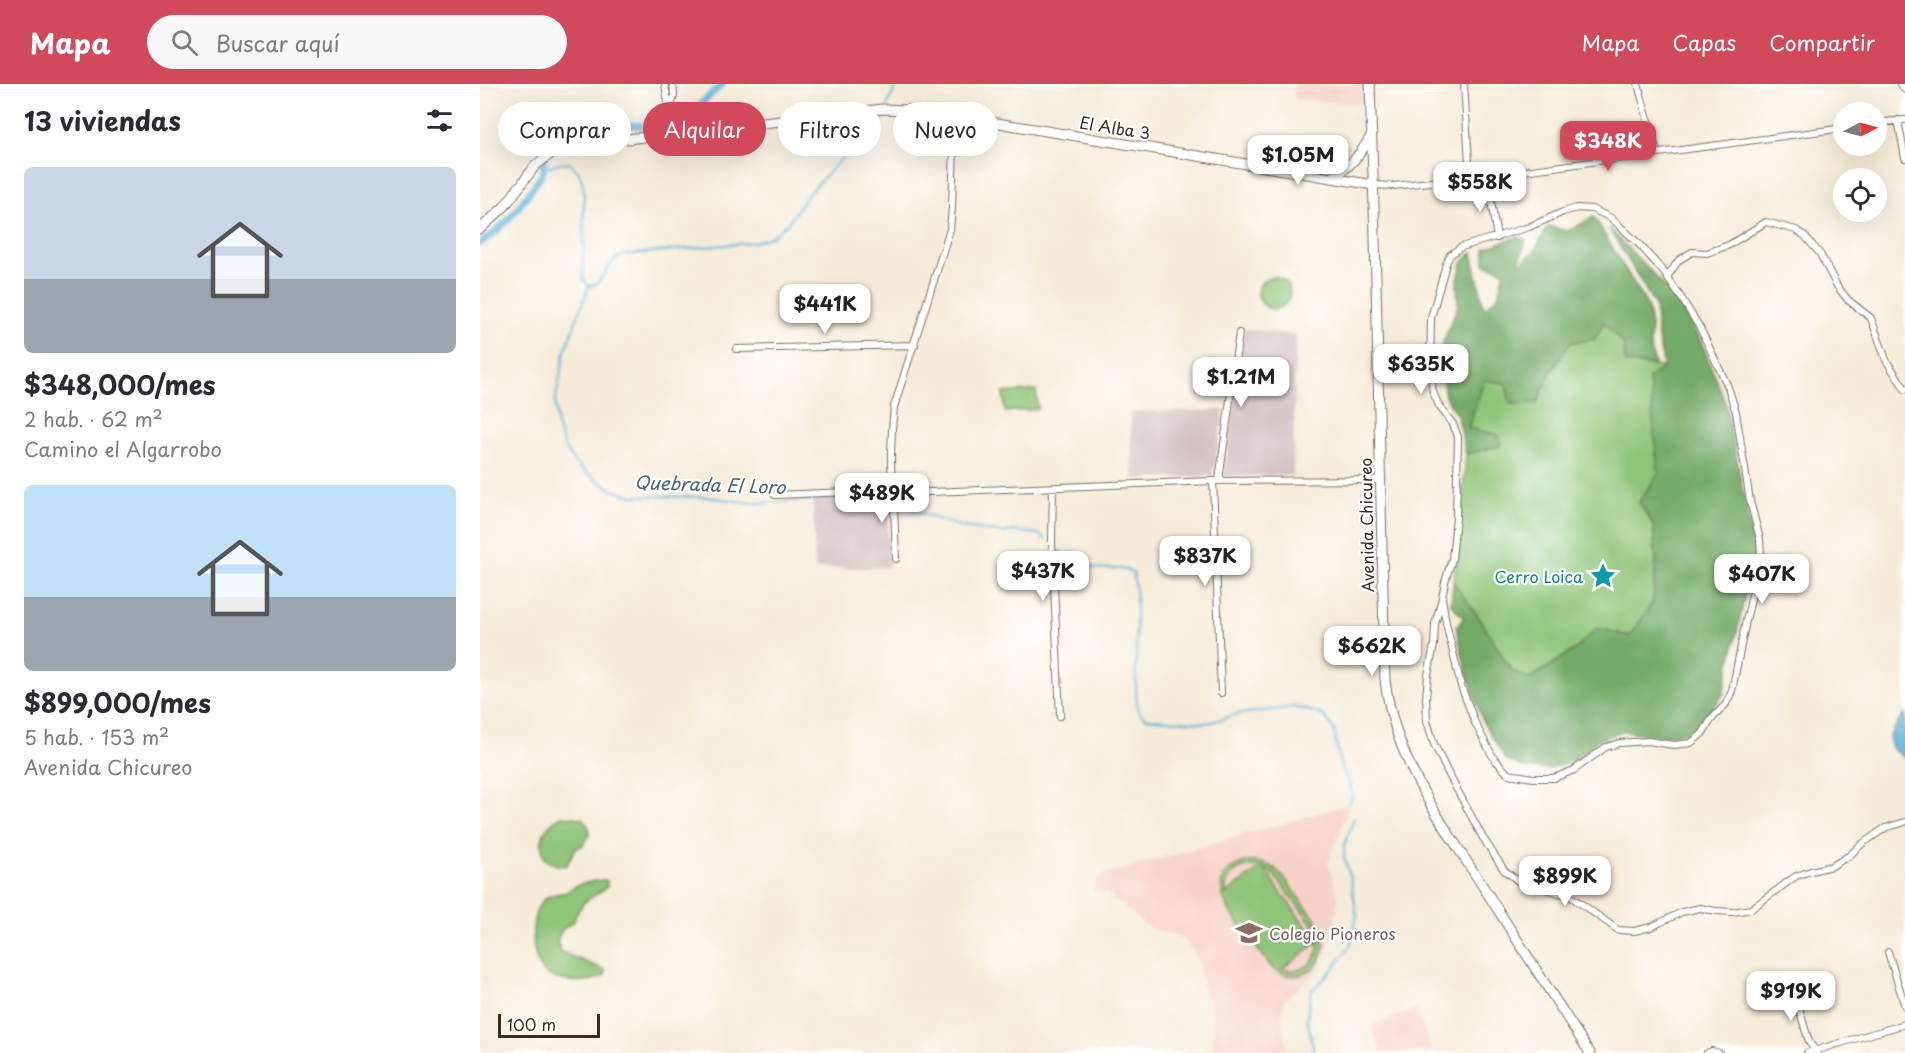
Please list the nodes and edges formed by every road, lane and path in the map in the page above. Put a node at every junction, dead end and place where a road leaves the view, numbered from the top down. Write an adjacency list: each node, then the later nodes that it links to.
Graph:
1 (665, 84): 8 (street)
2 (672, 84): 9 (street)
3 (1370, 84): 16 (main road, Avenida Chicureo)
4 (1464, 84): 23 (street)
5 (1638, 84): 17 (street)
6 (1900, 84): 7 (street)
7 (1905, 90)
8 (668, 102)
9 (672, 102)
10 (893, 110): 11 (main road, El Alba 3)
11 (766, 118)
12 (1901, 120): 19 (street)
13 (998, 123): 22 (main road, El Alba 3)
14 (1833, 129): 17 (street)
15 (643, 131): 26 (main road, El Alba 3)
16 (1371, 136): 20 (main road); 25 (main road, Avenida Chicureo)
17 (1657, 153): 21 (street)
18 (954, 156): 30 (street)
19 (1905, 158)
20 (1346, 168): 22 (main road); 24 (main road)
21 (1487, 176): 23 (street); 27 (street)
22 (1333, 177): 24 (main road, El Alba 3)
23 (1470, 178): 25 (street)
24 (1349, 180): 25 (main road, El Alba 3)
25 (1374, 185): 33 (main road, Avenida Chicureo)
26 (480, 229)
27 (1497, 237): 28 (street); 39 (street)
28 (1666, 277): 32 (street); 39 (street)
29 (1239, 333): 34 (street)
30 (915, 345): 31 (street); 36 (street)
31 (736, 349)
32 (1905, 389)
33 (1380, 480): 34 (street); 48 (main road, Avenida Chicureo)
34 (1216, 481): 35 (street); 40 (street)
35 (1053, 488): 36 (street); 41 (street)
36 (896, 490): 37 (street); 38 (street)
37 (775, 495)
38 (896, 559)
39 (1442, 598): 42 (street)
40 (1221, 693)
41 (1060, 716)
42 (1905, 822)
43 (1888, 952): 45 (street)
44 (1790, 978): 47 (street)
45 (1905, 1006)
46 (1905, 1024): 47 (street)
47 (1816, 1052): 51 (street)
48 (1590, 1053)
49 (1707, 1053): 50 (street)
50 (1719, 1053)
51 (1807, 1053)

